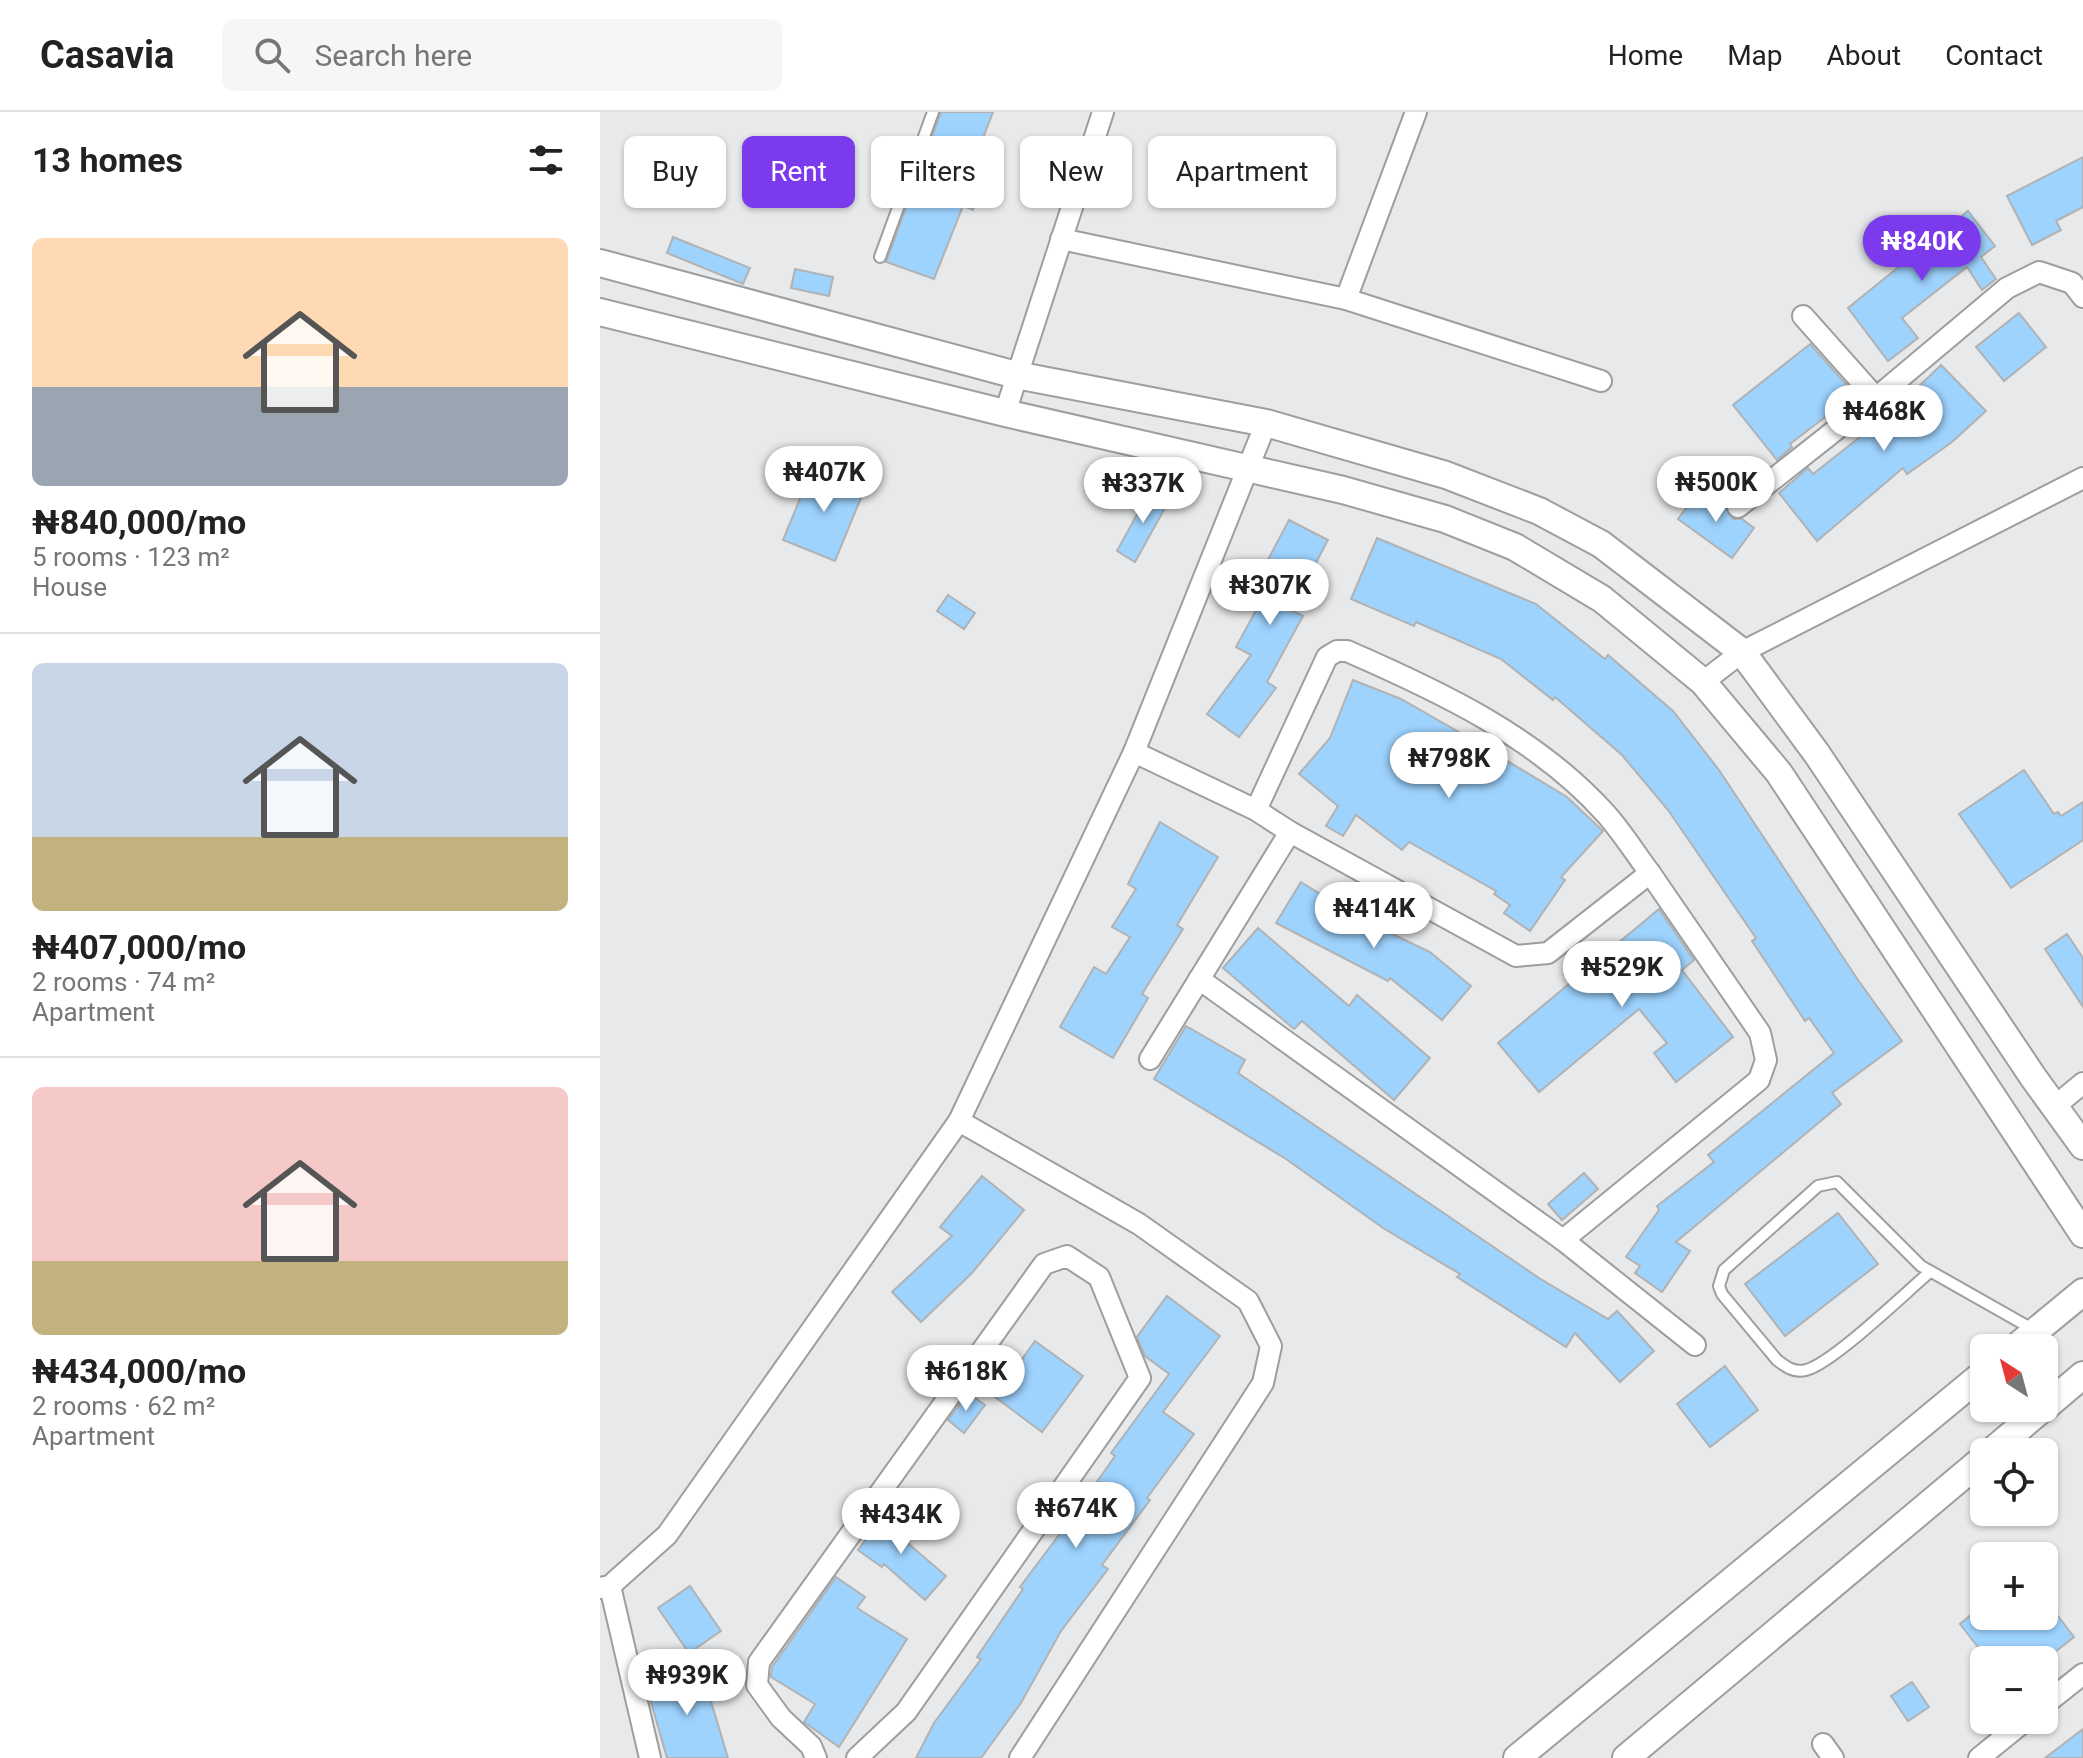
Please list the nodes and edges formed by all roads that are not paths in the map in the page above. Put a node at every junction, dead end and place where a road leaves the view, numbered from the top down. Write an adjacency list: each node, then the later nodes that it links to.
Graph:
1 (933, 112): 5 (lane)
2 (1103, 112): 4 (street)
3 (1416, 112): 8 (street)
4 (1061, 239): 8 (street); 11 (street)
5 (880, 257)
6 (600, 263): 11 (street)
7 (2083, 297): 13 (street)
8 (1346, 299): 12 (street)
9 (600, 312): 14 (street)
10 (1803, 316): 13 (street)
11 (1016, 375): 14 (street); 15 (street)
12 (1601, 381)
13 (1876, 398): 18 (street)
14 (1005, 413): 16 (street)
15 (1266, 423): 16 (street); 19 (street)
16 (1249, 467): 20 (street); 21 (street)
17 (2083, 478): 19 (street)
18 (1738, 507)
19 (1742, 652): 20 (street); 28 (street)
20 (1703, 682): 31 (street)
21 (1134, 752): 22 (street); 29 (street)
22 (1256, 810): 23 (street); 24 (street)
23 (1290, 832): 24 (street); 25 (street)
24 (1650, 873): 32 (street)
25 (1199, 979): 26 (street); 32 (street)
26 (1150, 1059)
27 (2083, 1083): 28 (street)
28 (2054, 1107): 30 (street)
29 (959, 1121): 44 (street); 51 (street)
30 (2083, 1146)
31 (2083, 1234)
32 (1563, 1240): 37 (street)
33 (1930, 1272): 33 (lane); 35 (lane)
34 (2083, 1292): 35 (street)
35 (2035, 1331): 36 (street)
36 (2031, 1334)
37 (1695, 1345)
38 (2083, 1375): 40 (street)
39 (1970, 1385): 52 (street)
40 (2058, 1396)
41 (2027, 1422): 42 (street)
42 (2008, 1438)
43 (1970, 1470): 53 (street)
44 (605, 1587): 48 (street)
45 (2083, 1674): 46 (street)
46 (2058, 1694)
47 (2009, 1734): 54 (street)
48 (650, 1758)
49 (816, 1758): 50 (street)
50 (857, 1758)
51 (1020, 1758)
52 (1517, 1758)
53 (1626, 1758)
54 (1979, 1758)

